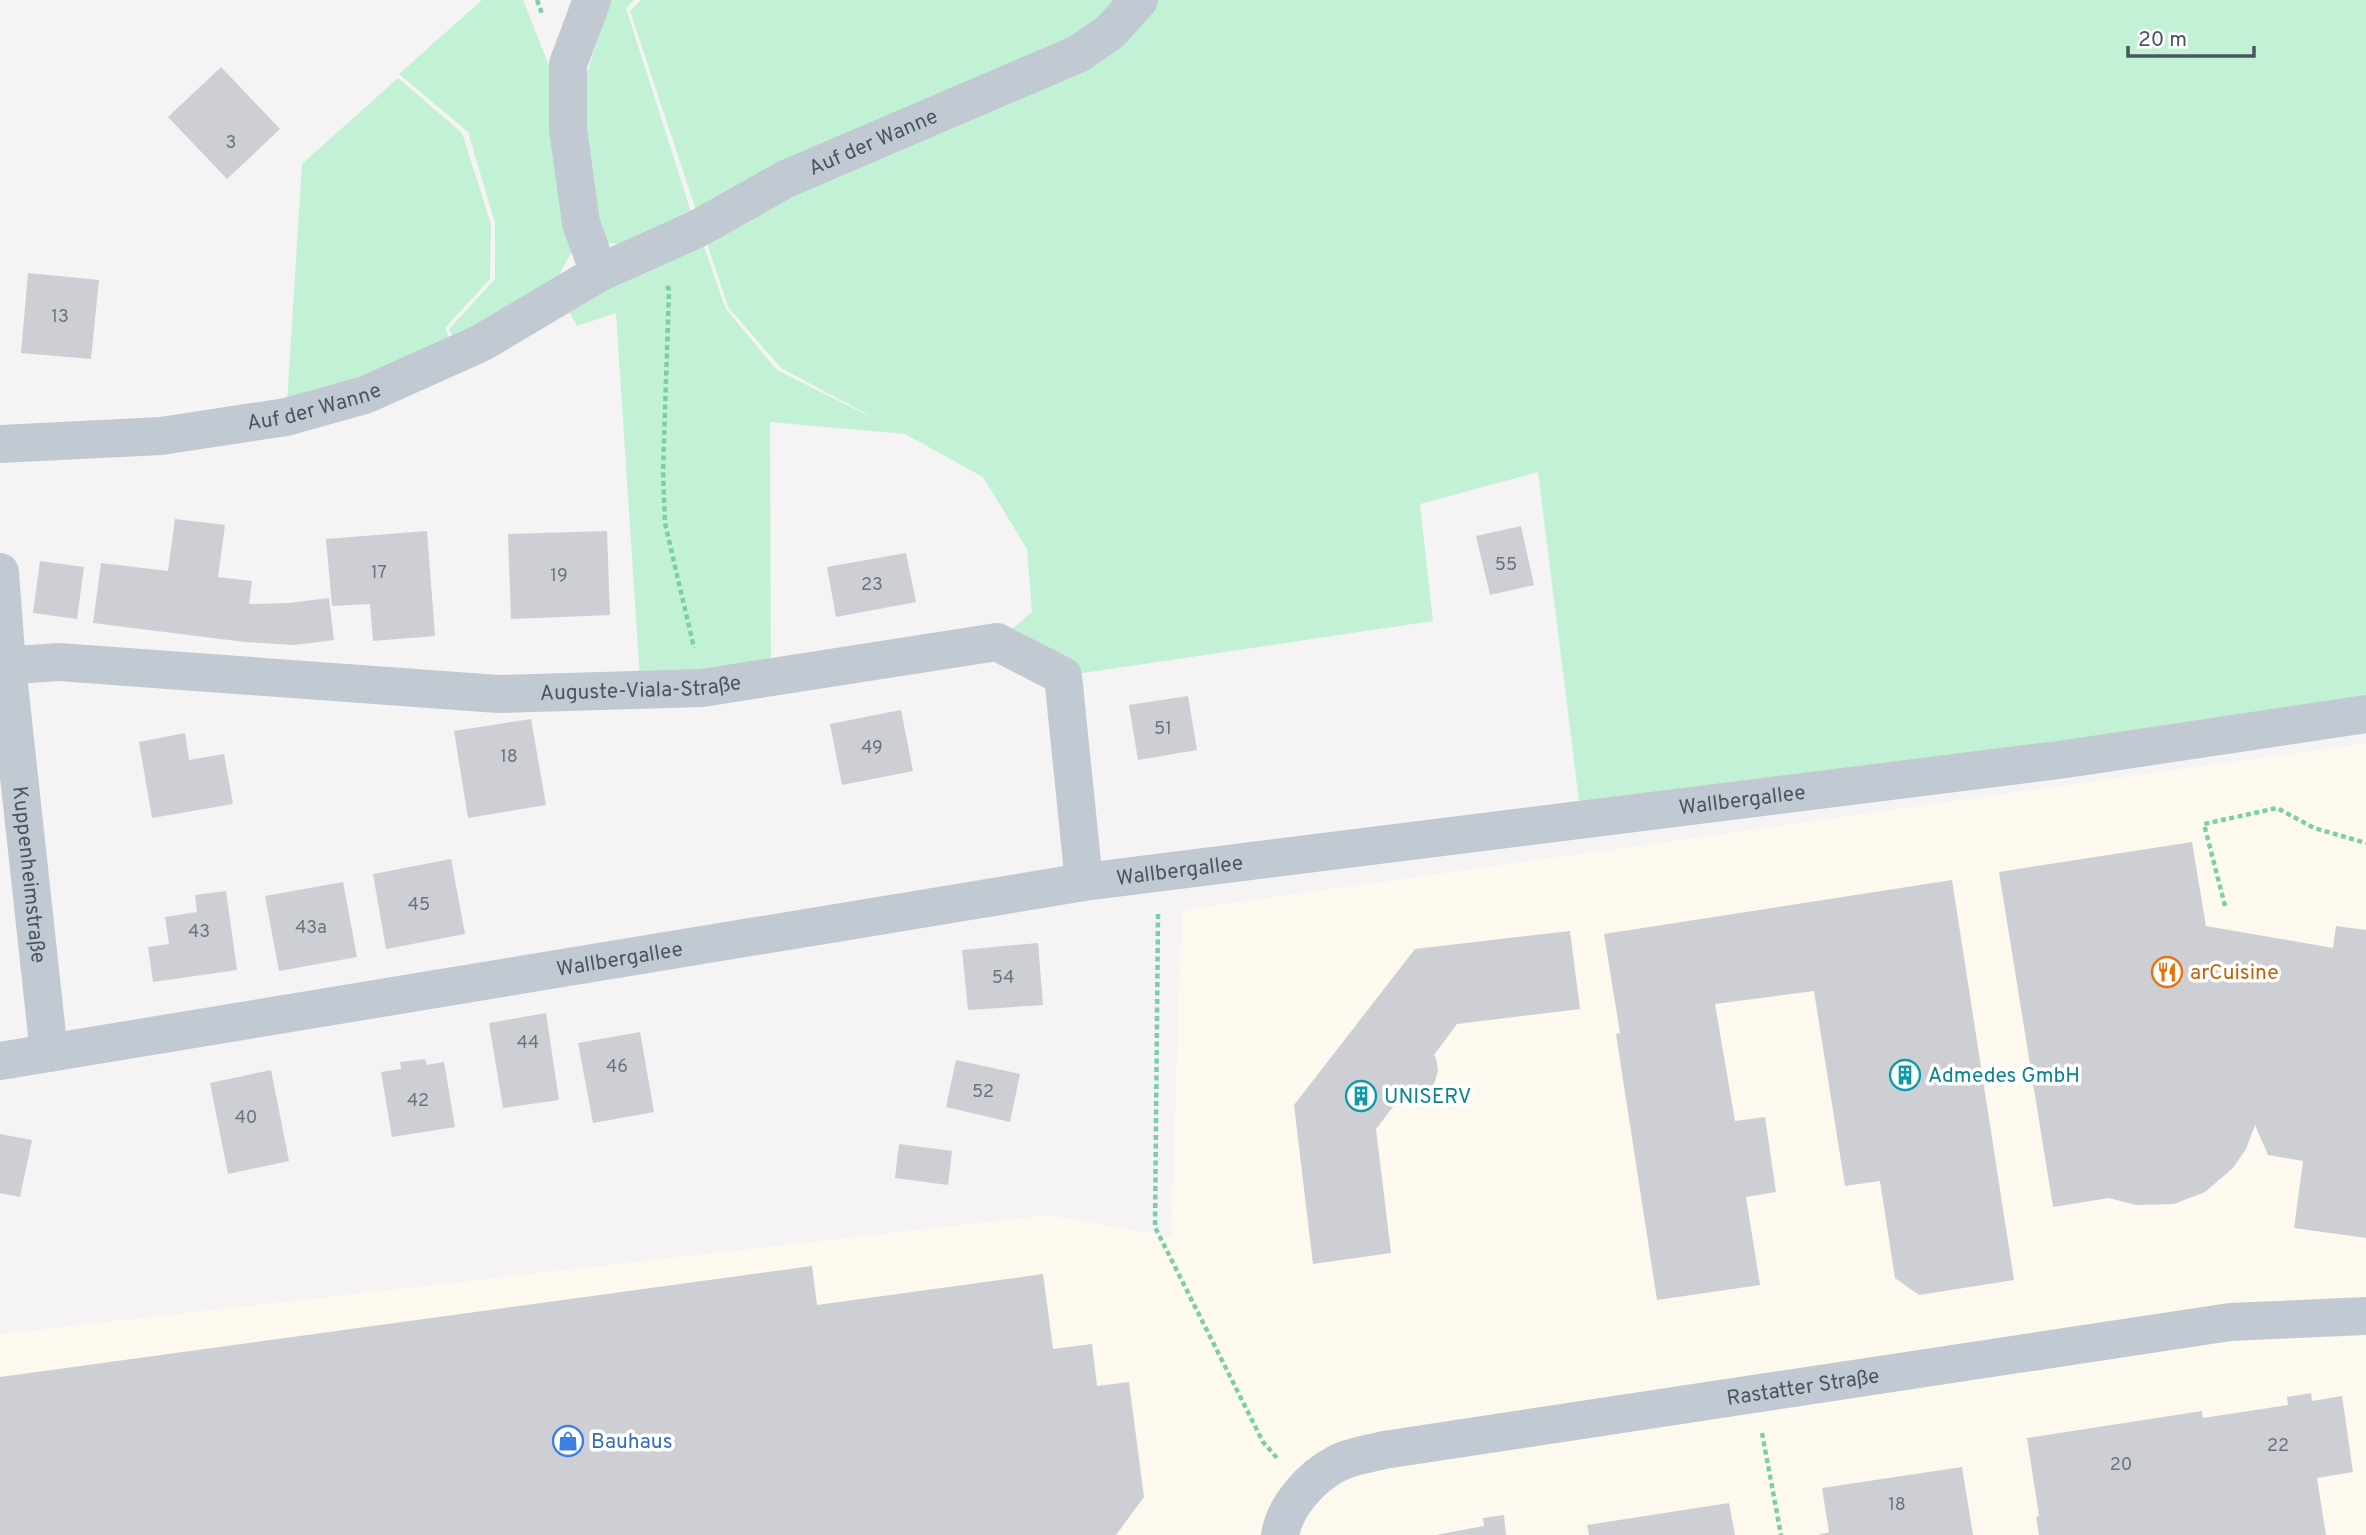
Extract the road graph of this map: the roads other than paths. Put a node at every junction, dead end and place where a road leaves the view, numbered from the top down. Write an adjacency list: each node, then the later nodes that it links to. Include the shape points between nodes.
1 (592, 0): 3 (street, via 568,64 568,129 581,223)
2 (1139, 0): 3 (street, Auf der Wanne, via 1110,32 1079,54 786,179 697,229)
3 (599, 273): 4 (street, Auf der Wanne, via 481,343 365,395 286,417 161,436)
4 (0, 444)
5 (0, 572): 6 (street, Kuppenheimstraße)
6 (4, 666): 8 (street, Auguste-Viala-Straße, via 59,662 498,694 702,688 998,642 1063,676); 9 (street, Kuppenheimstraße)
7 (2366, 714): 8 (street, Wallbergallee, via 2066,759)
8 (1084, 882): 9 (street, Wallbergallee)
9 (49, 1053): 10 (street, Wallbergallee)
10 (0, 1061)
11 (2366, 1316): 12 (street, Rastatter Straße, via 2230,1322 1384,1450 1337,1463 1304,1488)
12 (1280, 1535)

